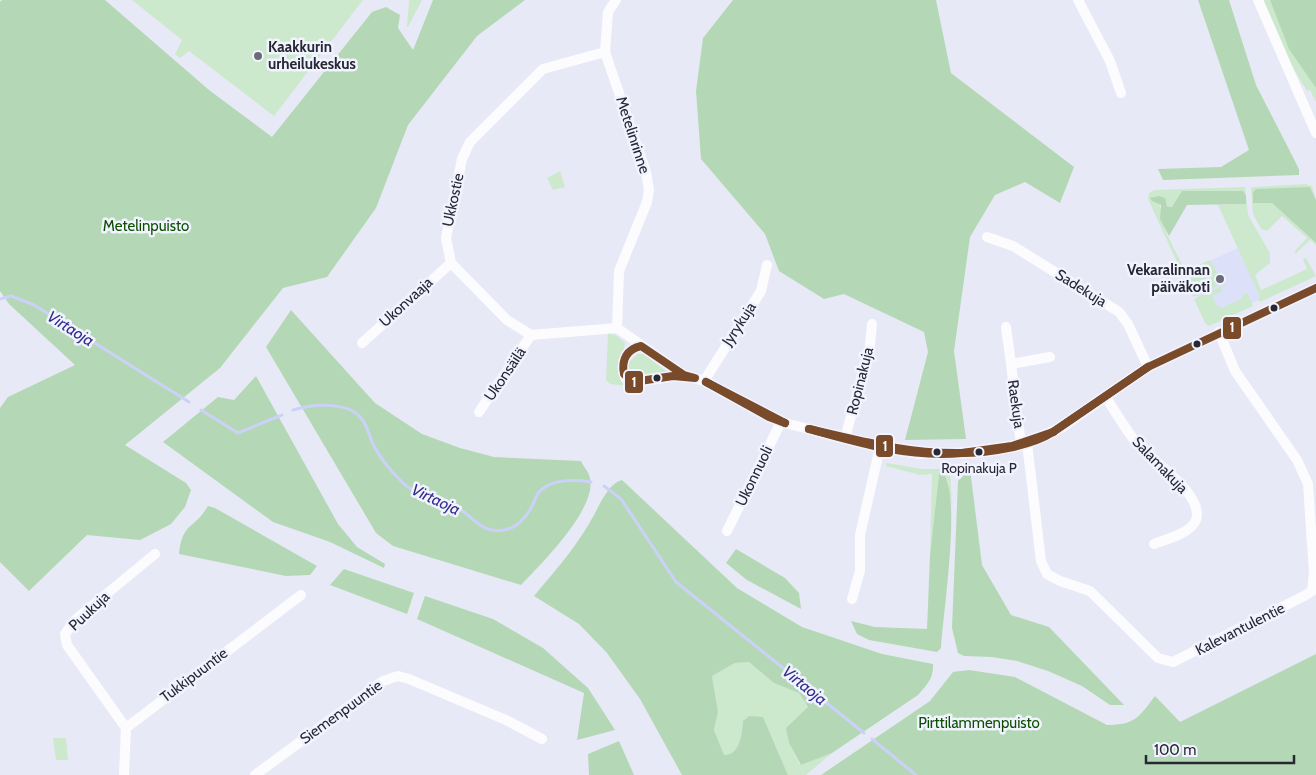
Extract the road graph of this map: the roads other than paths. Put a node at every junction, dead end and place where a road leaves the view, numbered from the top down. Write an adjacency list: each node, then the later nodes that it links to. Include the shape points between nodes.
1 (616, 0): 4 (street, Metelinrinne, via 608,12)
2 (1078, 0): 5 (street, via 1110,61)
3 (1258, 0): 6 (street)
4 (605, 52): 8 (street, Ukkostie, via 543,69 470,142 462,159 446,238); 13 (street, Metelinrinne, via 646,172 649,190 619,271)
5 (1121, 93)
6 (1316, 133)
7 (987, 237): 20 (street, Sadekuja, via 1013,246 1119,312)
8 (451, 263): 15 (street, via 507,320); 16 (street, Ukonvaaja)
9 (767, 265): 22 (street, Jyrykuja, via 761,291)
10 (1316, 288): 14 (street)
11 (872, 324): 26 (street, Ropinakuja, via 870,346)
12 (1006, 327): 19 (street, Raekuja)
13 (617, 328): 15 (street); 17 (street)
14 (1219, 332): 20 (street); 27 (street, Kalevantulentie, via 1235,372 1297,460 1308,484 1314,573 1312,590 1304,596 1173,662 1158,658 1090,591 1048,574 1042,561)
15 (531, 335): 24 (street, Ukonsäilä)
16 (362, 342)
17 (641, 346): 21 (street); 21 (street, via 634,348 624,359 622,369 626,378 637,382)
18 (1050, 357): 19 (street, Raekuja)
19 (1011, 364): 27 (street, Raekuja)
20 (1148, 367): 23 (street)
21 (684, 375): 22 (street)
22 (704, 381): 25 (street)
23 (1105, 396): 27 (street, via 1063,427); 30 (street, Salamakuja, via 1135,442 1189,494 1197,510 1196,520 1190,528)
24 (479, 412)
25 (781, 422): 26 (street); 29 (street, Ukonnuoli)
26 (845, 438): 28 (street)
27 (1024, 443): 28 (street, via 932,455)
28 (880, 447): 33 (street, via 860,535 860,571)
29 (727, 531)
30 (1154, 544)
31 (155, 554): 34 (street, Puukuja, via 76,619 65,634 67,645)
32 (301, 595): 34 (street, Tukkipuuntie)
33 (852, 599)
34 (126, 728): 36 (street)
35 (542, 739): 37 (street, Siemenpuuntie, via 506,720 409,679 393,677 383,681)
36 (124, 775)
37 (255, 775)

